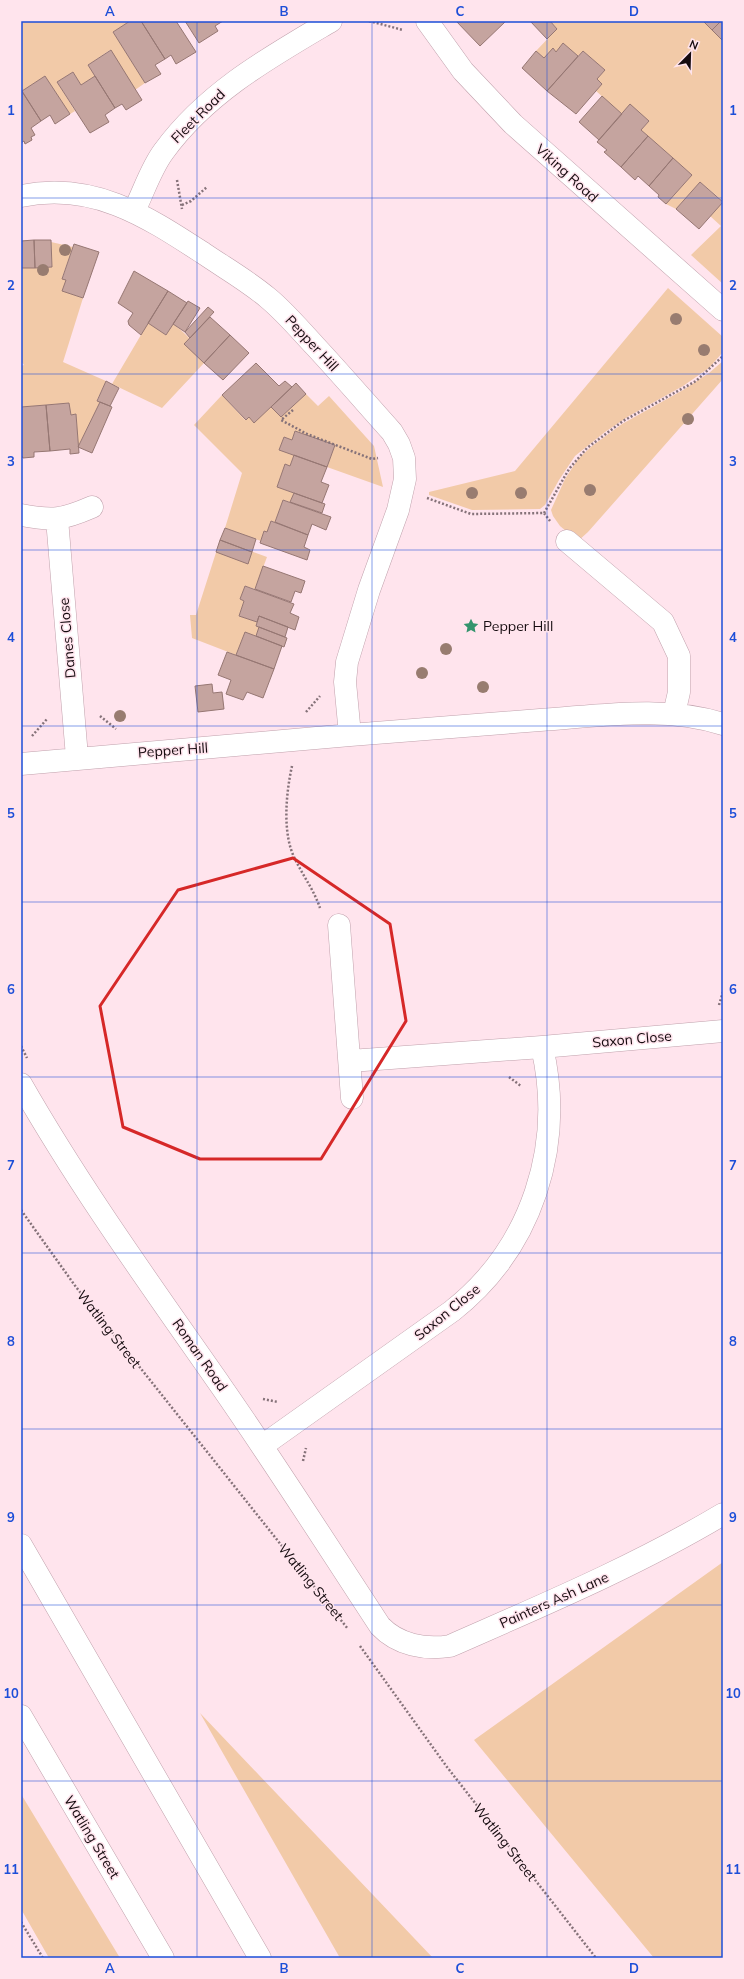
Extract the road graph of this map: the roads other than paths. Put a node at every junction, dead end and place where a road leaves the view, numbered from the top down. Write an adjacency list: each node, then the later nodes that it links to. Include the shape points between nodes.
1 (331, 21): 4 (main road, Fleet Road, via 233,82 210,101 164,151)
2 (417, 25): 5 (main road, Viking Road, via 513,124)
3 (21, 196): 4 (main road, Pepper Hill, via 38,192 66,192 102,199)
4 (134, 211): 12 (main road, Pepper Hill, via 235,273 269,298 354,389 392,432 399,444 406,472 402,497 363,609 347,665 345,682)
5 (723, 310)
6 (92, 507): 8 (main road)
7 (21, 515): 8 (main road)
8 (57, 519): 13 (main road, Danes Close)
9 (567, 541): 10 (main road, via 663,622 679,656 679,692)
10 (674, 714): 11 (main road, Pepper Hill); 12 (main road, Pepper Hill, via 585,717)
11 (723, 724)
12 (350, 735): 13 (main road, Pepper Hill)
13 (77, 758): 14 (main road, Pepper Hill)
14 (21, 764)
15 (339, 925): 18 (main road)
16 (723, 1031): 17 (main road, Saxon Close)
17 (542, 1047): 18 (main road, Saxon Close); 21 (main road, Saxon Close, via 550,1103 543,1163 533,1201 505,1256 478,1288 452,1312)
18 (350, 1061): 20 (main road)
19 (21, 1084): 21 (main road, Roman Road, via 75,1174)
20 (352, 1098)
21 (262, 1446): 26 (main road, Roman Road)
22 (723, 1514): 26 (main road, Painters Ash Lane, via 585,1588 450,1646 418,1646 396,1638)
23 (21, 1535): 25 (main road)
24 (21, 1545): 25 (main road)
25 (36, 1569): 29 (main road)
26 (380, 1626)
27 (21, 1716): 28 (main road, Watling Street)
28 (163, 1958)
29 (260, 1958)

